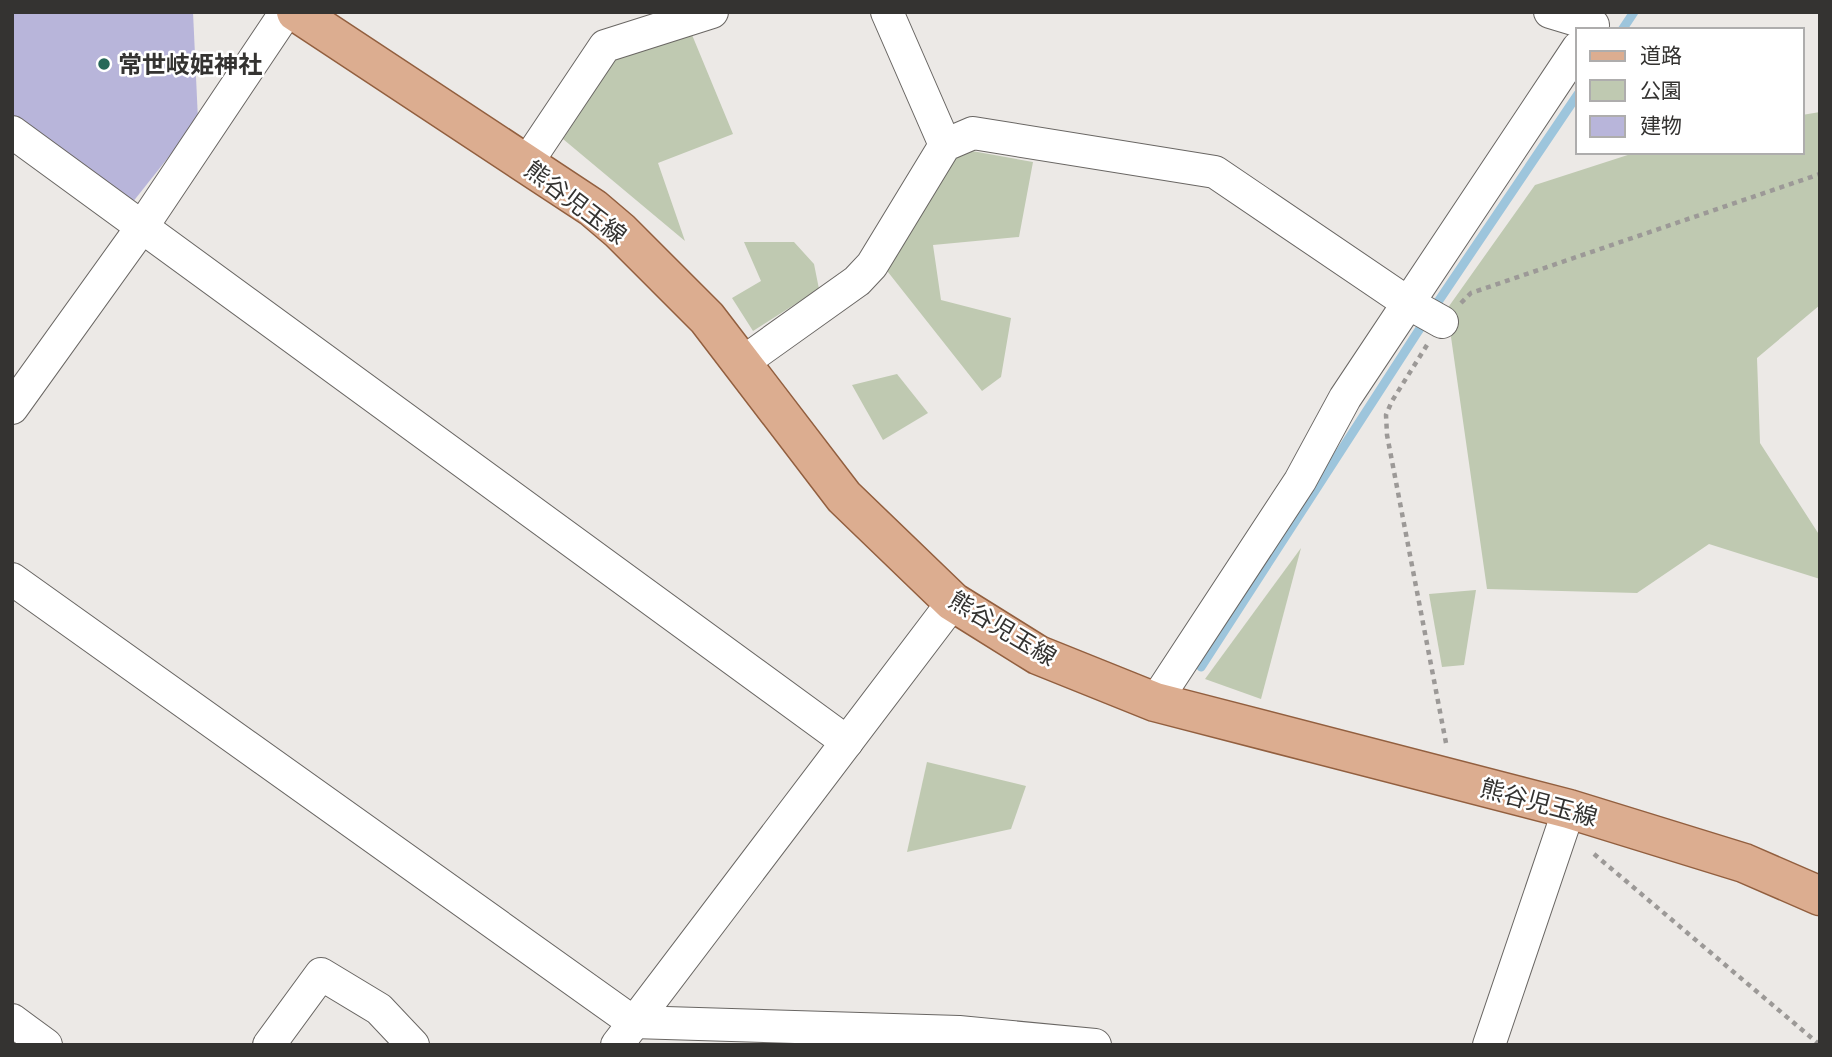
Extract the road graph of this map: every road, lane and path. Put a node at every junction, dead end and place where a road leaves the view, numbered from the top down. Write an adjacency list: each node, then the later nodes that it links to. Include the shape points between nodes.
1 (286, 12): 12 (street)
2 (296, 12): 10 (main road, 熊谷児玉線)
3 (712, 12): 10 (street, via 605,46)
4 (887, 12): 9 (street)
5 (1550, 12): 6 (street)
6 (1589, 28)
7 (1576, 51): 13 (street)
8 (12, 132): 12 (street)
9 (945, 145): 13 (street, via 973,132 1215,172); 15 (street, via 872,265 857,281)
10 (526, 164): 15 (main road, 熊谷児玉線, via 620,231 708,318)
11 (1820, 174): 14 (path, via 1471,293)
12 (142, 227): 16 (street); 20 (street)
13 (1408, 303): 14 (street); 19 (street, via 1345,398 1300,481)
14 (1442, 322): 21 (path, via 1386,415)
15 (742, 363): 18 (main road, 熊谷児玉線, via 844,497)
16 (12, 408)
17 (12, 579): 25 (street)
18 (953, 602): 19 (main road, 熊谷児玉線, via 1038,654); 20 (street)
19 (1155, 702): 21 (main road, 熊谷児玉線)
20 (846, 742): 25 (street)
21 (1453, 778): 22 (main road, 熊谷児玉線)
22 (1566, 818): 23 (main road, 熊谷児玉線, via 1744,863); 30 (street); 31 (path)
23 (1820, 896)
24 (12, 1020): 26 (street)
25 (625, 1033): 29 (street, via 959,1032)
26 (46, 1045)
27 (269, 1045): 28 (street, via 321,974 379,1010)
28 (414, 1045)
29 (1095, 1045)
30 (1489, 1045)
31 (1820, 1045)

